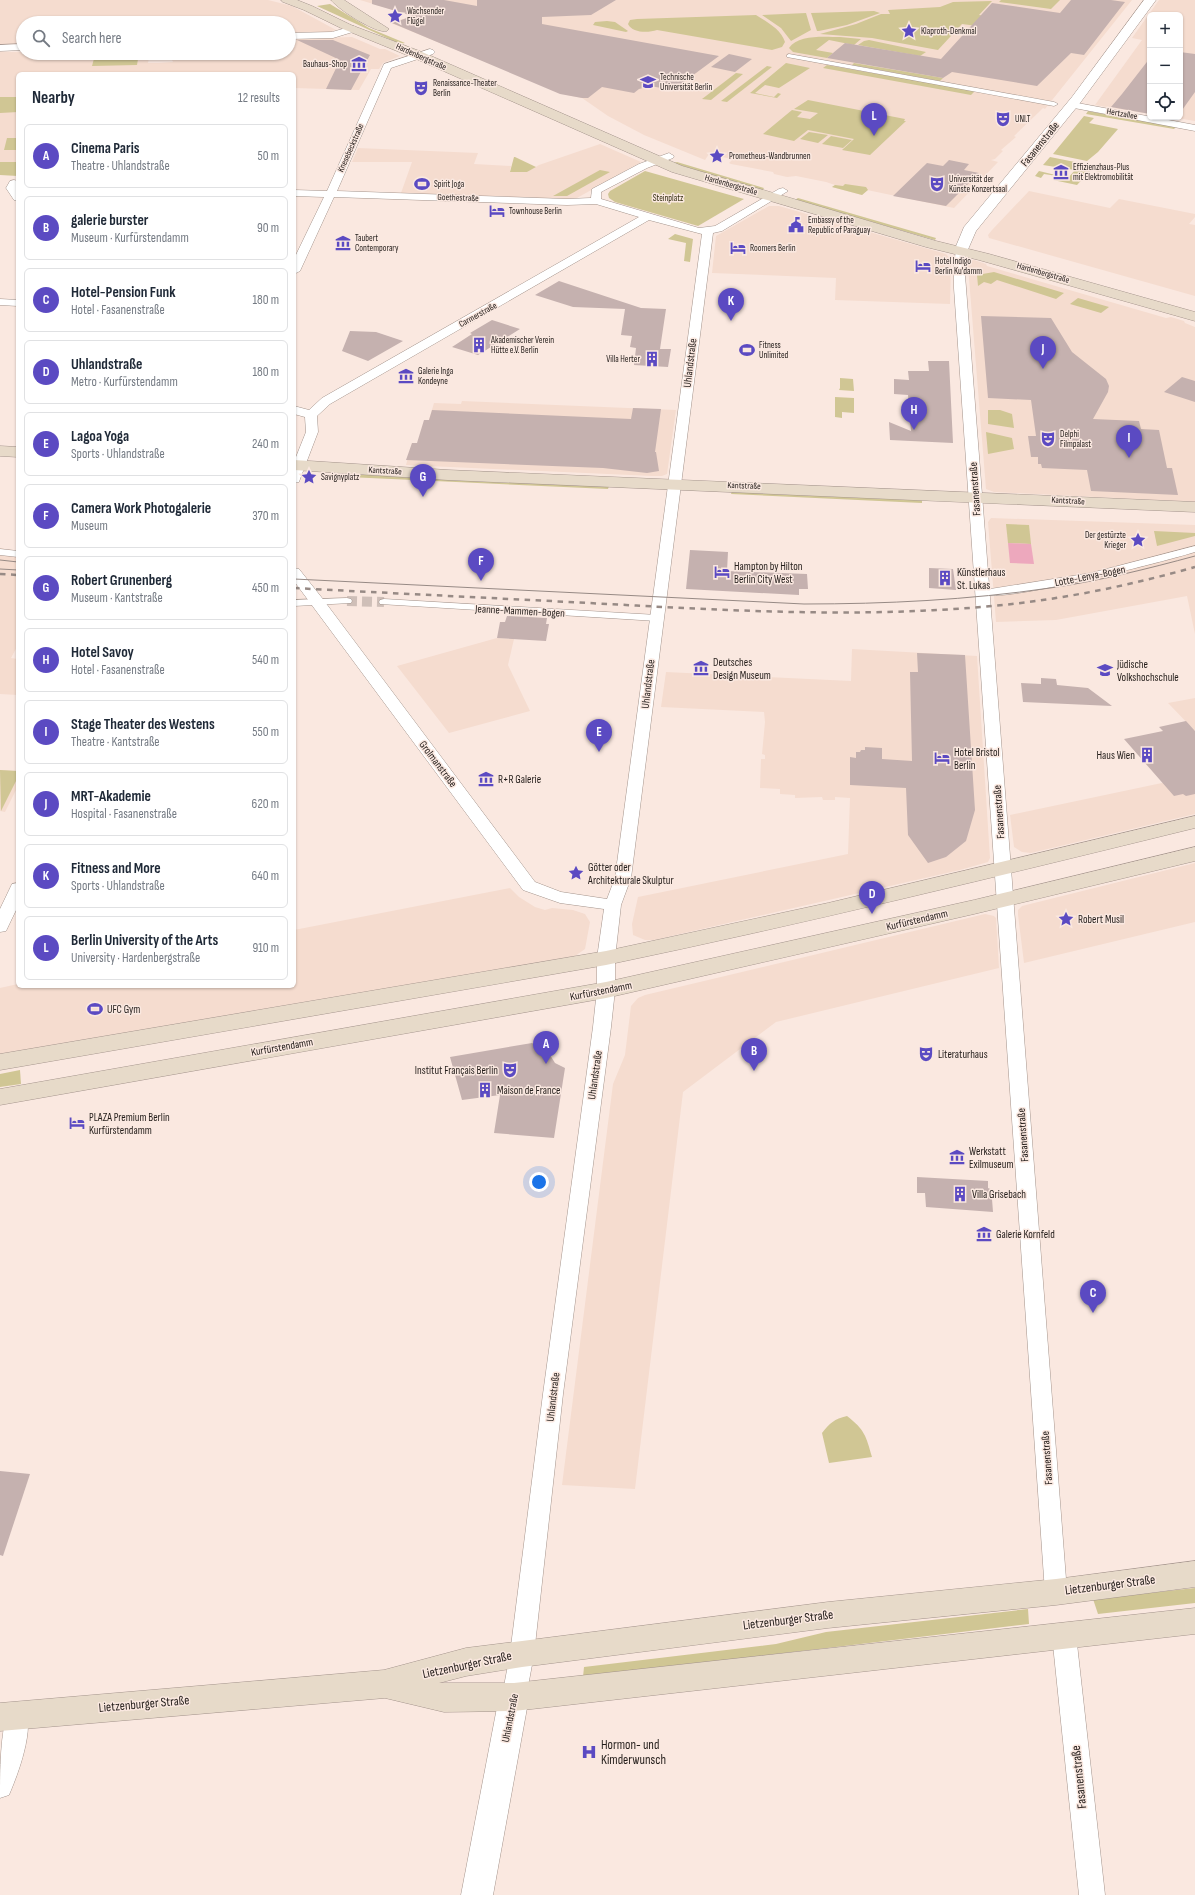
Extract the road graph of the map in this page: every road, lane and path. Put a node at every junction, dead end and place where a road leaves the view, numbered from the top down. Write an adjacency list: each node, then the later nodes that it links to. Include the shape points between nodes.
1 (287, 0): 4 (main road, Hardenbergstraße)
2 (336, 0): 8 (main road, Hardenbergstraße)
3 (1150, 0): 11 (street, Fasanenstraße)
4 (353, 30): 5 (street, via 333,35); 8 (main road, Hardenbergstraße)
5 (296, 36)
6 (16, 47): 7 (street)
7 (0, 48)
8 (424, 53): 13 (main road, Hardenbergstraße); 17 (street, Knesebeckstraße, via 386,66)
9 (790, 56): 10 (street)
10 (1054, 104)
11 (1072, 105): 12 (street, Hertzallee); 23 (street, Fasanenstraße, via 969,230)
12 (1195, 128)
13 (663, 158): 18 (main road, Hardenbergstraße, via 684,171); 20 (street, via 596,191 595,197)
14 (0, 182): 15 (street)
15 (16, 183): 19 (street, via 11,188)
16 (296, 193): 17 (street, Goethestraße)
17 (330, 194): 20 (street, Goethestraße); 24 (street, Knesebeckstraße)
18 (778, 194): 22 (street, via 718,229); 23 (main road, Hardenbergstraße)
19 (16, 195)
20 (598, 201): 21 (street)
21 (648, 216): 22 (street); 30 (street, Carmerstraße, via 326,401)
22 (708, 232): 37 (street, Uhlandstraße)
23 (962, 246): 27 (main road, Hardenbergstraße, via 1043,263); 28 (main road, Hardenbergstraße); 38 (street, Fasanenstraße, via 959,263 960,288)
24 (296, 267)
25 (0, 302): 26 (street)
26 (16, 303)
27 (1195, 309)
28 (1195, 317)
29 (296, 411): 30 (street)
30 (311, 415): 35 (street, via 312,432)
31 (0, 451): 32 (main road)
32 (16, 452)
33 (0, 466): 34 (main road)
34 (16, 467)
35 (296, 470)
36 (296, 472): 37 (main road, Kantstraße)
37 (674, 490): 38 (main road, Kantstraße); 50 (street, Uhlandstraße)
38 (976, 504): 39 (main road, Kantstraße); 40 (main road, Kantstraße); 45 (street, Fasanenstraße)
39 (1195, 507)
40 (1195, 520)
41 (1195, 549): 45 (street, Lotte-Lenya-Bogen, via 1118,571)
42 (0, 552): 43 (street)
43 (16, 554)
44 (296, 575): 46 (street, Grolmanstraße)
45 (984, 593): 53 (street, Fasanenstraße)
46 (317, 601): 47 (street); 49 (street); 56 (street, Grolmanstraße, via 529,886 559,898)
47 (347, 601)
48 (384, 602): 50 (street, Jeanne-Mammen-Bogen)
49 (296, 603)
50 (657, 618): 56 (street, Uhlandstraße, via 623,878)
51 (1195, 822): 53 (main road)
52 (1195, 854): 55 (main road, Kurfürstendamm)
53 (1002, 868): 55 (street, Fasanenstraße); 58 (main road, via 690,941)
54 (16, 892): 57 (street)
55 (1004, 900): 59 (main road, Kurfürstendamm); 63 (street, Fasanenstraße, via 1018,1054)
56 (613, 905): 58 (street, Uhlandstraße)
57 (1, 921)
58 (606, 958): 59 (street, Uhlandstraße); 60 (main road)
59 (606, 990): 61 (main road, Kurfürstendamm); 66 (street, Uhlandstraße)
60 (0, 1062)
61 (0, 1096)
62 (1195, 1574): 63 (main road, Lietzenburger Straße)
63 (1056, 1592): 66 (main road, Lietzenburger Straße, via 821,1616)
64 (1195, 1621): 65 (main road, Lietzenburger Straße)
65 (1064, 1635): 68 (main road, Lietzenburger Straße); 72 (street, Fasanenstraße)
66 (522, 1654): 67 (main road, Lietzenburger Straße, via 466,1662); 68 (street, Uhlandstraße)
67 (384, 1684): 68 (main road, Lietzenburger Straße, via 444,1698); 69 (main road, Lietzenburger Straße)
68 (514, 1698): 71 (street, Uhlandstraße)
69 (8, 1716): 70 (street, via 13,1749)
70 (0, 1787)
71 (476, 1895)
72 (1092, 1895)

